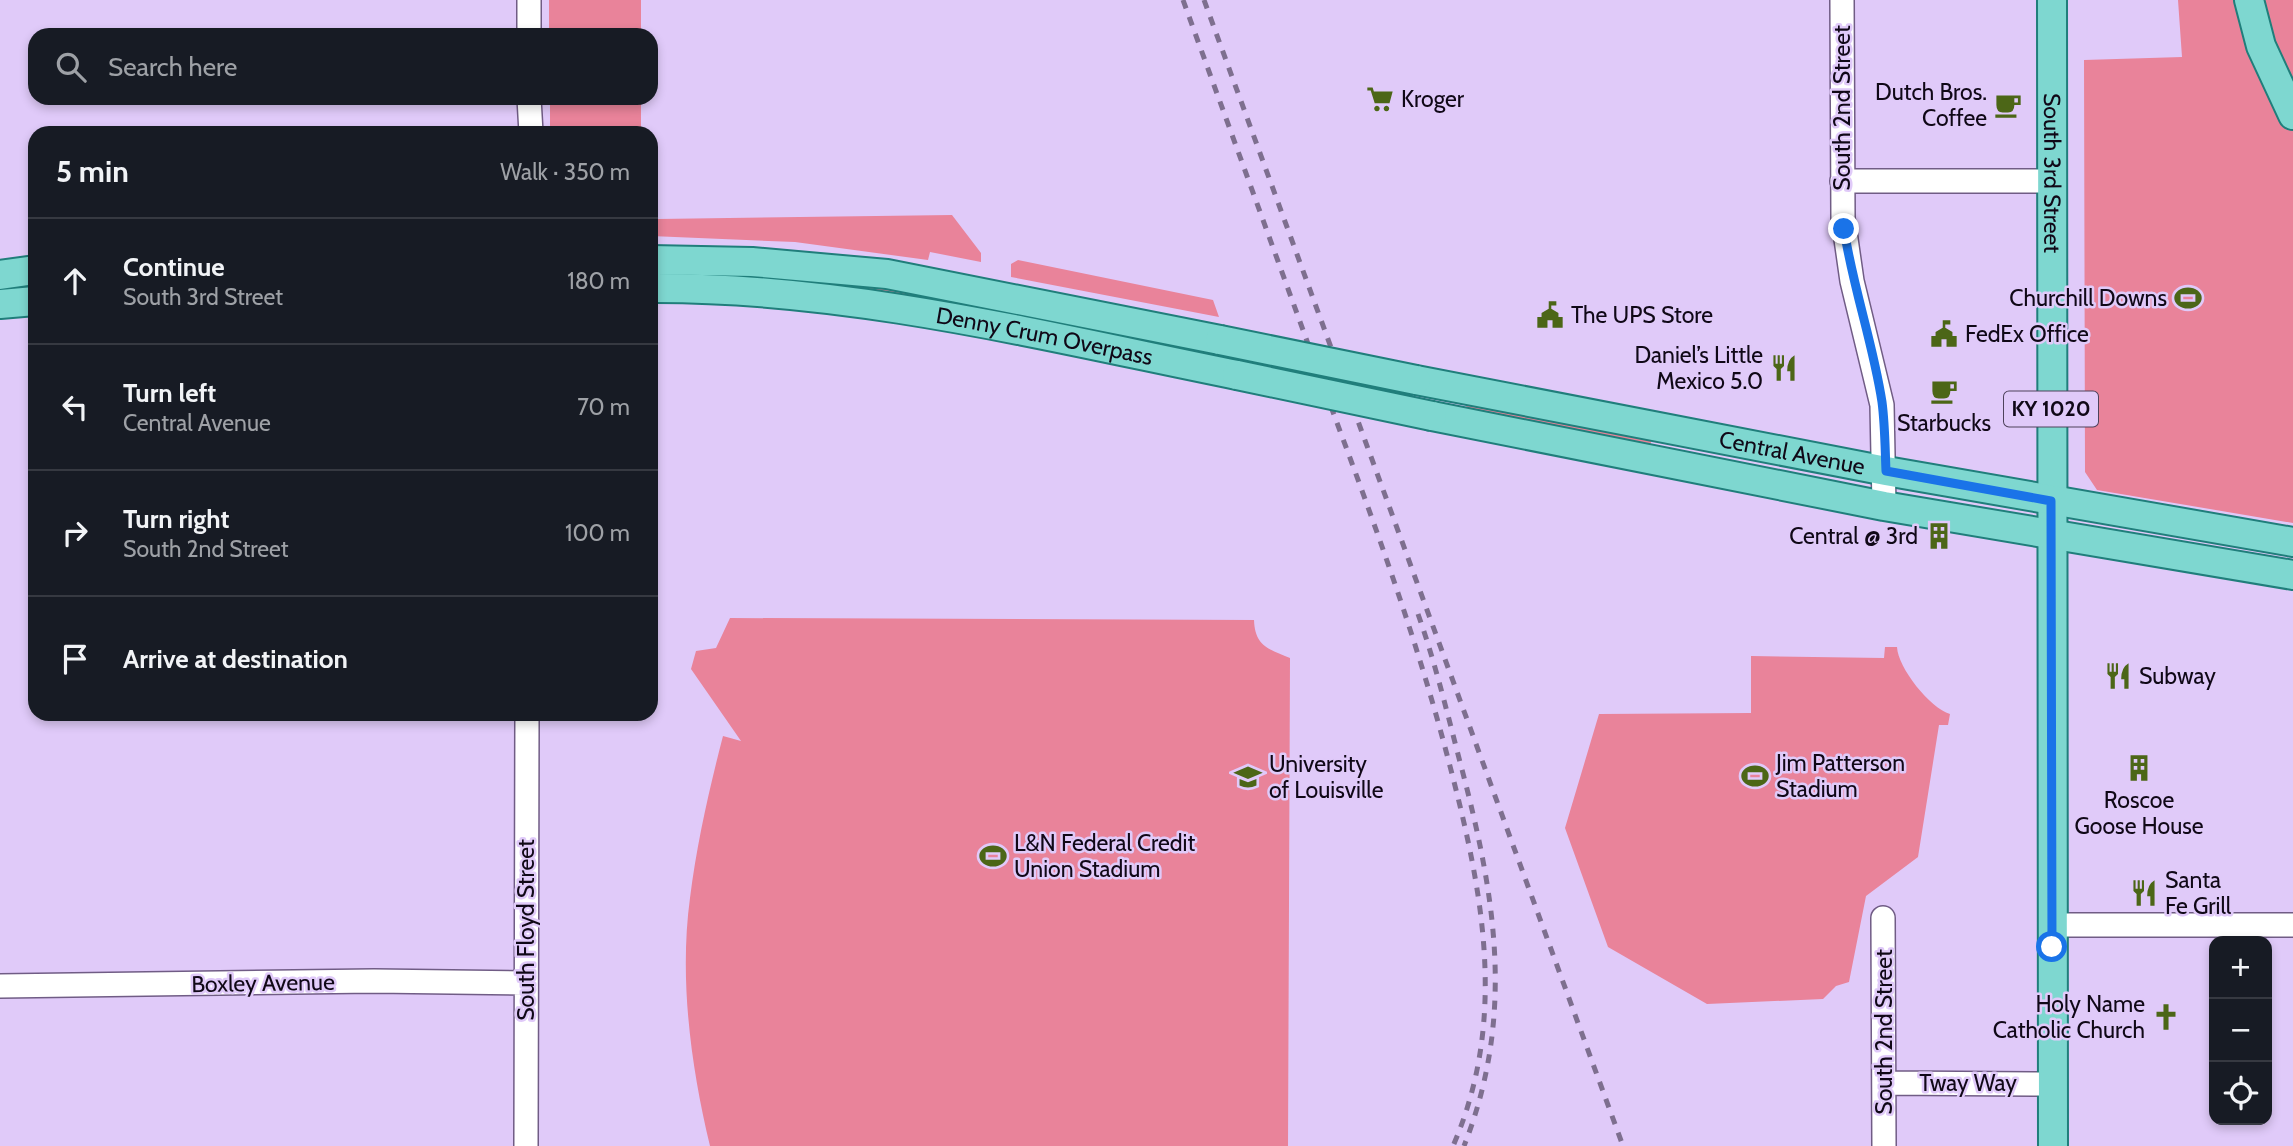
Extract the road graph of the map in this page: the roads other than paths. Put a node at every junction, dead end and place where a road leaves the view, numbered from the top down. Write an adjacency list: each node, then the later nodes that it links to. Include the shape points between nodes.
1 (529, 0): 5 (street)
2 (1842, 0): 9 (street, South 2nd Street)
3 (2052, 0): 10 (main road, South 3rd Street / KY 1020)
4 (2249, 0): 7 (main road, via 2261,46)
5 (529, 28)
6 (529, 105): 8 (street)
7 (2293, 115)
8 (531, 126)
9 (1842, 181): 10 (street); 19 (street, South 2nd Street, via 1852,281 1882,405)
10 (2051, 181): 20 (main road, South 3rd Street / KY 1020)
11 (658, 260): 17 (main road, Denny Crum Overpass, bridge, via 752,262 887,274)
12 (28, 271): 13 (main road)
13 (0, 275)
14 (658, 288): 18 (main road, Denny Crum Overpass, bridge, via 783,293 871,304)
15 (28, 301): 16 (main road)
16 (0, 304)
17 (1416, 380): 19 (main road, Central Avenue)
18 (1432, 416): 21 (main road, Central Avenue)
19 (1886, 471): 20 (main road, Central Avenue); 21 (street, South 2nd Street)
20 (2051, 501): 22 (main road, South 3rd Street / KY 1020); 23 (main road, Central Avenue)
21 (1884, 506): 22 (main road, Central Avenue)
22 (2051, 534): 24 (main road, Central Avenue); 27 (main road, South 3rd Street / KY 1020)
23 (2293, 542)
24 (2293, 575)
25 (527, 721): 29 (street, South Floyd Street)
26 (1883, 918): 31 (street, South 2nd Street)
27 (2052, 925): 28 (street); 32 (main road, South 3rd Street / KY 1020)
28 (2293, 925)
29 (526, 983): 30 (street, Boxley Avenue); 33 (street, South Floyd Street)
30 (0, 986)
31 (1884, 1083): 32 (street, Tway Way); 34 (street, South 2nd Street)
32 (2052, 1084): 35 (main road, South 3rd Street / KY 1020)
33 (526, 1146)
34 (1884, 1146)
35 (2053, 1146)

